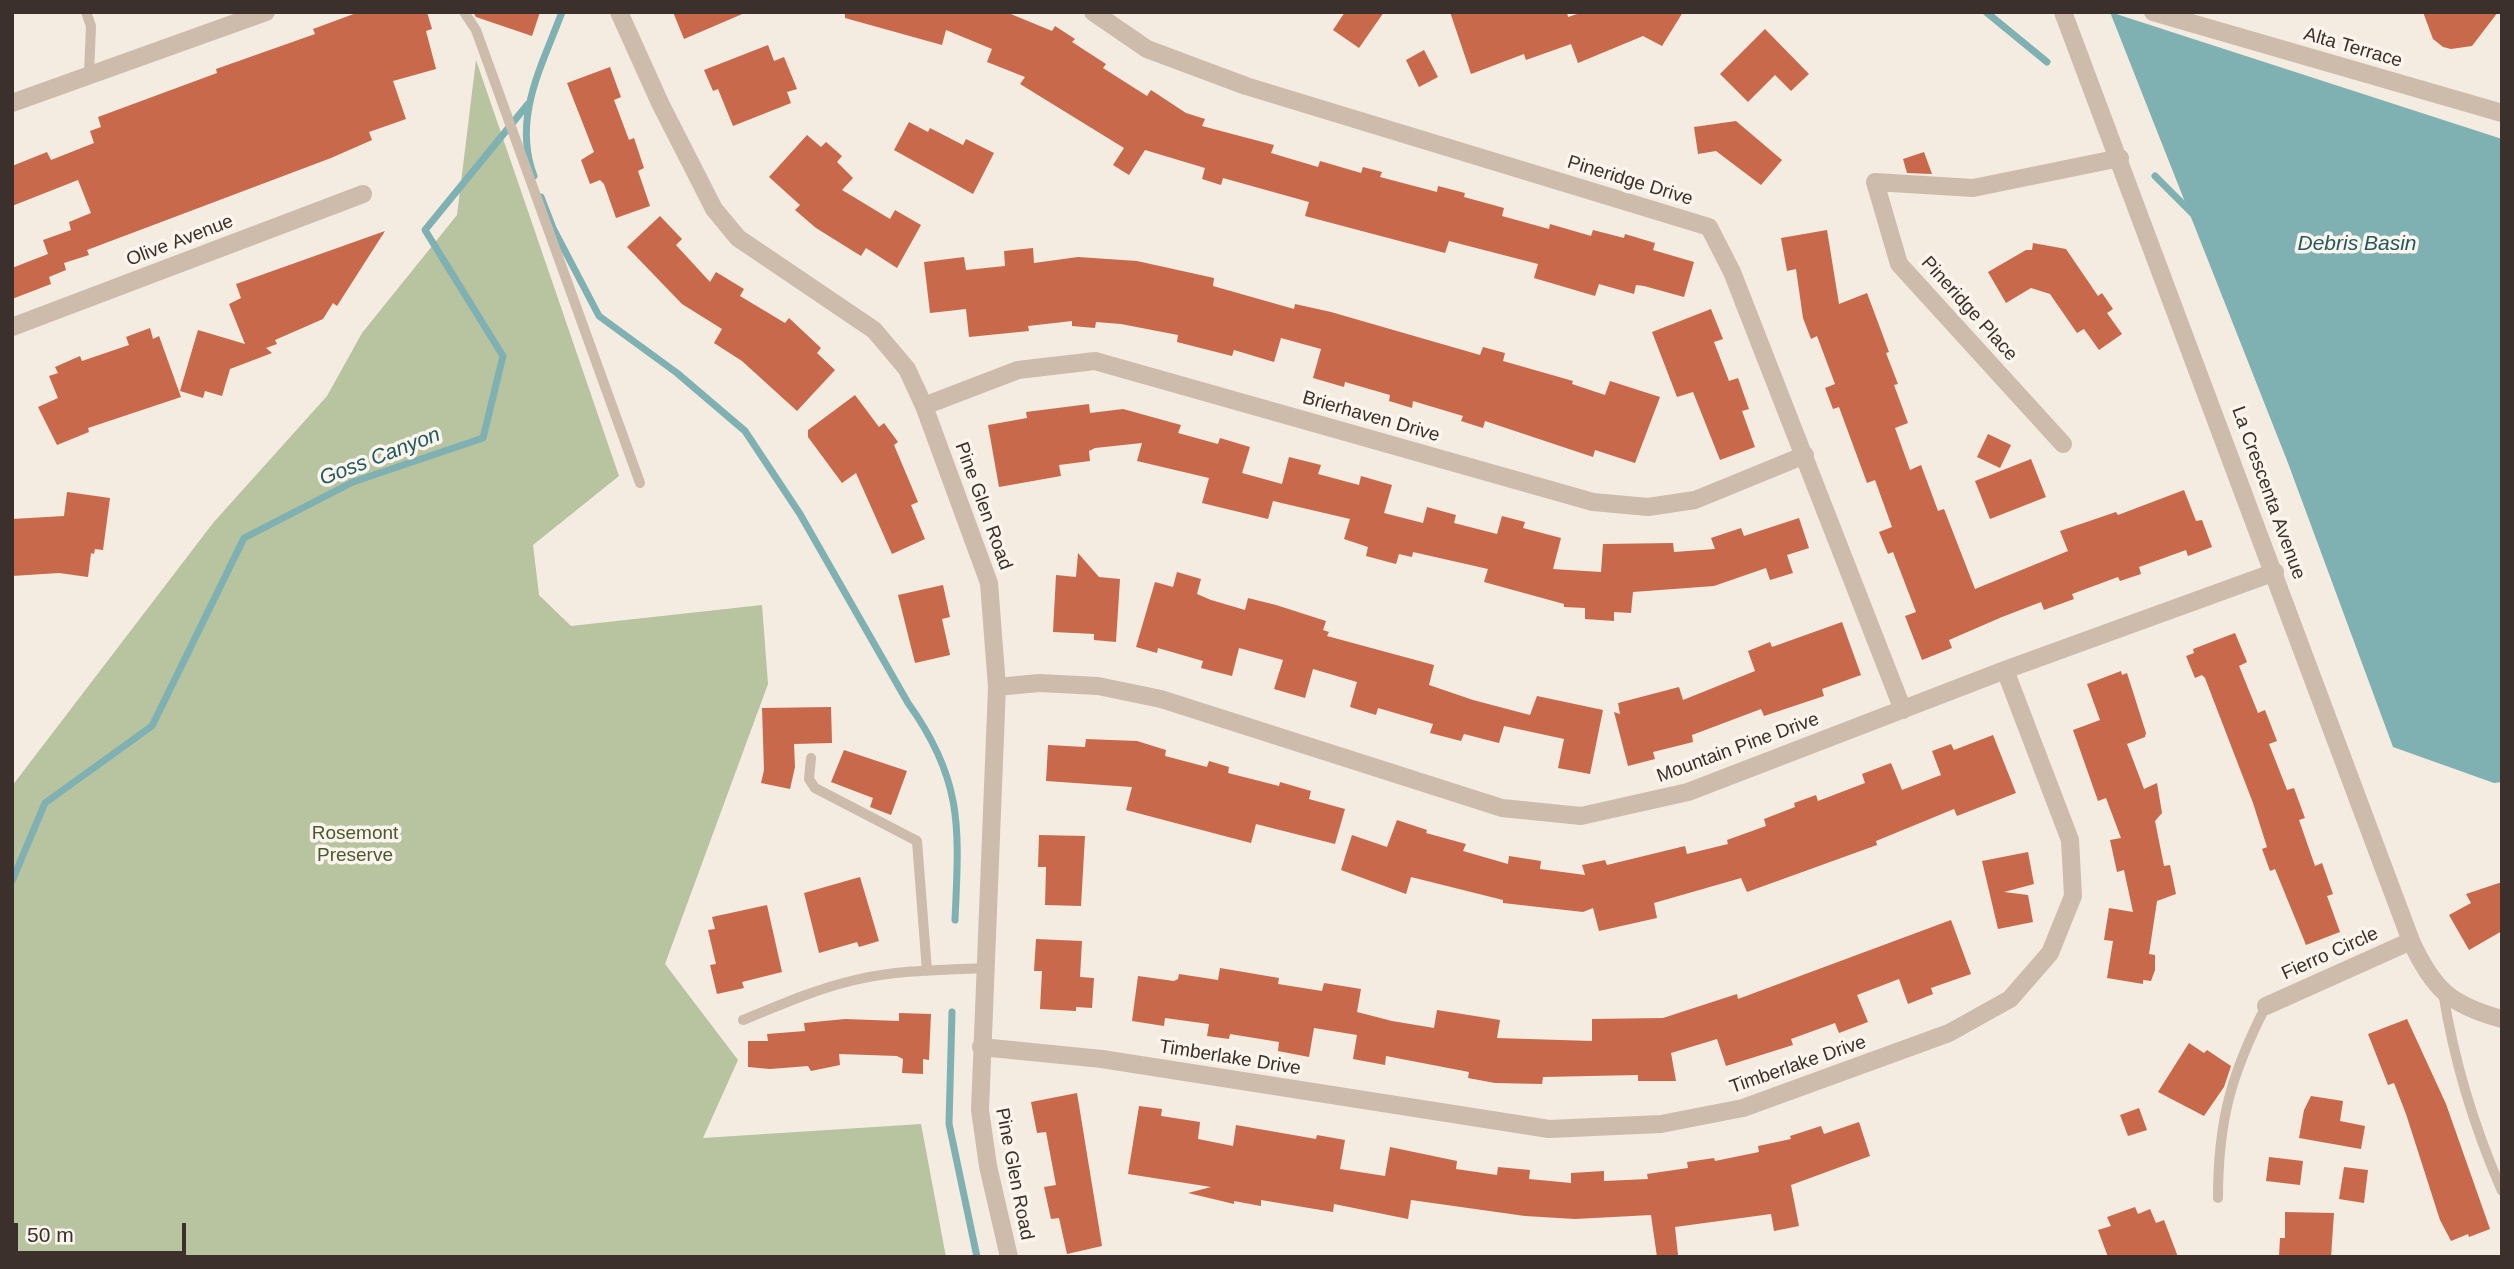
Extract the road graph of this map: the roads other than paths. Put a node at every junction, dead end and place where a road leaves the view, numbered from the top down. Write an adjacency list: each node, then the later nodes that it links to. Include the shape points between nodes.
1 (86, 12): 8 (lane, via 91,26)
2 (266, 12): 8 (street)
3 (464, 12): 17 (lane, via 475,30)
4 (619, 12): 14 (street, Pine Glen Road, via 713,209 737,238 874,330 907,369)
5 (1093, 12): 16 (street, Pineridge Drive, via 1147,49 1246,86 1709,227 1732,272)
6 (2063, 12): 11 (street, La Crescenta Avenue)
7 (2152, 12): 10 (street, Alta Terrace)
8 (89, 73): 9 (street)
9 (12, 103)
10 (2502, 113)
11 (2120, 158): 15 (street, Pineridge Place, via 1973,187 1875,181 1899,264); 18 (street, La Crescenta Avenue)
12 (363, 194): 13 (street, Olive Avenue)
13 (12, 327)
14 (924, 406): 16 (street, Brierhaven Drive, via 1018,370 1095,361 1593,502 1648,507 1695,500); 20 (street, Pine Glen Road, via 989,583)
15 (2063, 444)
16 (1805, 455): 21 (street, Pineridge Drive)
17 (640, 483)
18 (2275, 572): 19 (street, Mountain Pine Drive); 23 (street, La Crescenta Avenue)
19 (2005, 670): 21 (street, Mountain Pine Drive); 30 (street, Timberlake Drive, via 2070,840 2073,897 2050,953 2010,999 1948,1033 1743,1108 1661,1124 1549,1129 1102,1059)
20 (997, 688): 21 (street, Mountain Pine Drive, via 1039,683 1098,686 1149,697 1502,808 1581,816 1688,792); 24 (street, Pine Glen Road)
21 (1903, 710)
22 (811, 758): 25 (lane, via 809,779 816,788 917,841)
23 (2411, 941): 26 (street, La Crescenta Avenue); 27 (street, Fierro Circle)
24 (984, 968): 25 (lane); 30 (street, Pine Glen Road)
25 (927, 971): 29 (lane, via 845,983)
26 (2439, 990): 28 (street, via 2457,1004); 31 (lane, via 2481,1144)
27 (2266, 1006): 32 (lane, via 2240,1056 2225,1107 2218,1151)
28 (2502, 1019)
29 (743, 1020)
30 (981, 1047): 33 (street, Pine Glen Road, via 983,1140)
31 (2502, 1191)
32 (2218, 1198)
33 (1009, 1257)

